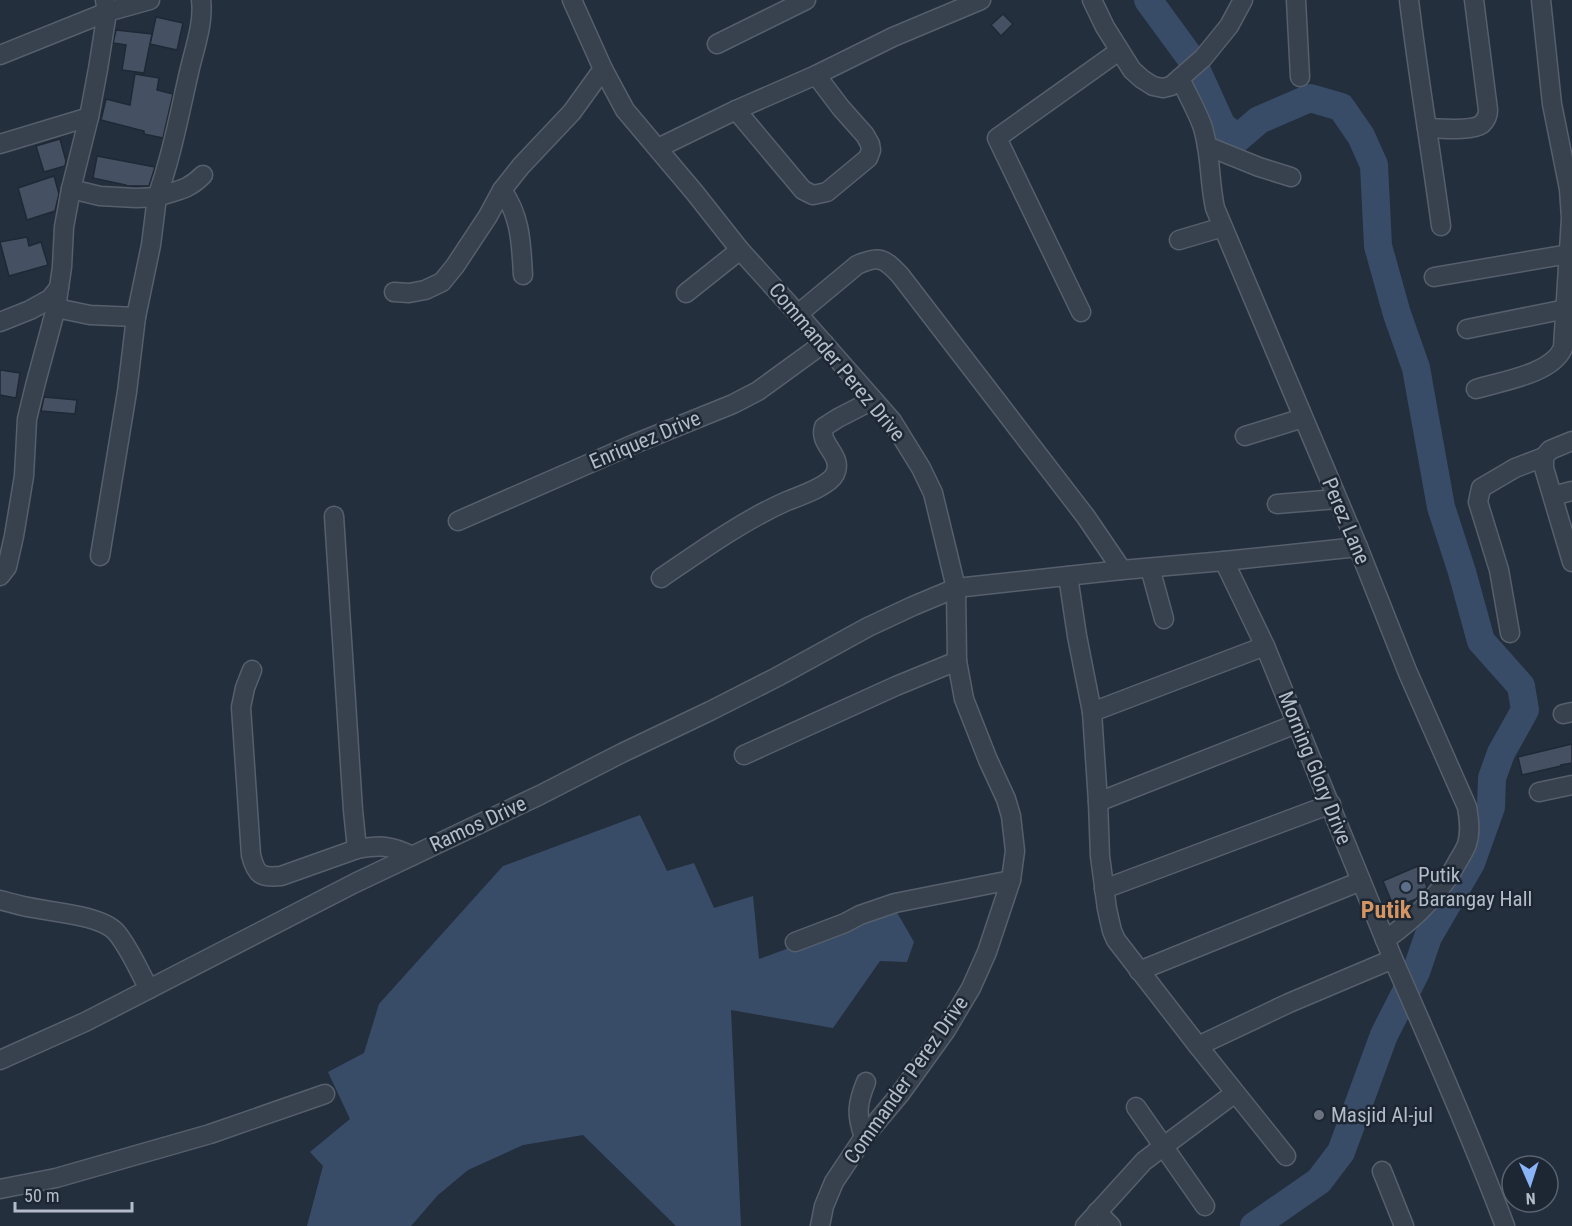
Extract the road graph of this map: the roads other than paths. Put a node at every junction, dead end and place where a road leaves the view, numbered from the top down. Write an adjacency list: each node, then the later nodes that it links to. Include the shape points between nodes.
1 (150, 0): 12 (street)
2 (201, 0): 31 (street, via 195,46)
3 (572, 0): 16 (street, Commander Perez Drive)
4 (806, 0): 13 (street)
5 (981, 0): 17 (street)
6 (1092, 0): 14 (street)
7 (1243, 0): 18 (street, via 1229,26)
8 (1296, 0): 19 (street)
9 (1409, 0): 22 (street)
10 (1474, 0): 22 (street, via 1487,117 1471,128)
11 (1540, 0): 26 (street, via 1552,104)
12 (106, 6): 15 (street); 21 (street)
13 (717, 44)
14 (1119, 51): 18 (street, via 1132,70 1153,86 1171,86); 44 (street, via 997,138)
15 (0, 55)
16 (603, 69): 25 (street, Commander Perez Drive, via 625,110); 30 (street, via 572,112)
17 (816, 75): 20 (street); 20 (street, via 865,135 871,150 868,158 827,192 813,195 803,190)
18 (1183, 76): 24 (street, Perez Lane)
19 (1300, 77)
20 (736, 110): 25 (street)
21 (89, 117): 23 (street); 29 (street)
22 (1427, 128): 32 (street)
23 (0, 144)
24 (1207, 146): 28 (street); 33 (street, Perez Lane, via 1210,184)
25 (658, 148): 35 (street, Commander Perez Drive)
26 (1568, 156): 36 (street)
27 (203, 175): 31 (street, via 186,189)
28 (1291, 177)
29 (71, 189): 31 (street, via 100,196); 39 (street)
30 (502, 190): 37 (street, via 519,224); 40 (street, via 442,282 425,290)
31 (157, 197): 46 (street)
32 (1441, 226)
33 (1223, 227): 34 (street); 52 (street, Perez Lane)
34 (1179, 240)
35 (740, 250): 41 (street); 45 (street, Commander Perez Drive)
36 (1569, 254): 38 (street); 43 (street)
37 (523, 275)
38 (1434, 277)
39 (59, 288): 42 (street); 47 (street, via 50,299)
40 (394, 292)
41 (686, 293)
42 (56, 308): 46 (street, via 90,315); 68 (street, via 27,419 24,476 14,536 7,567)
43 (1566, 309): 48 (street); 50 (street, via 1559,356 1542,370)
44 (1082, 312)
45 (798, 314): 49 (street, Commander Perez Drive); 67 (street, via 857,265 879,258 888,263 1086,516)
46 (136, 317): 63 (street)
47 (0, 322)
48 (1467, 329)
49 (824, 343): 51 (street, Commander Perez Drive); 61 (street, Enriquez Drive, via 758,391 733,404)
50 (1476, 389)
51 (873, 400): 70 (street, via 824,427 823,436 836,461 832,478 719,537); 71 (street, Commander Perez Drive, via 892,421 933,493)
52 (1303, 418): 53 (street); 58 (street, Perez Lane)
53 (1245, 435)
54 (1572, 441): 55 (street, via 1550,450)
55 (1544, 457): 57 (street); 73 (street, via 1515,468 1481,488 1479,495 1499,570)
56 (1572, 491): 57 (street)
57 (1553, 496): 65 (street)
58 (1337, 499): 59 (street); 62 (street, Perez Lane)
59 (1277, 504)
60 (334, 516): 84 (street)
61 (458, 521)
62 (1358, 547): 64 (street); 90 (street, Perez Lane, via 1461,791 1470,824 1467,845 1452,874 1429,903)
63 (100, 556)
64 (1224, 561): 66 (street); 74 (street, Morning Glory Drive)
65 (1572, 562)
66 (1150, 568): 67 (street); 72 (street)
67 (1122, 570): 69 (street)
68 (0, 576)
69 (1068, 576): 71 (street); 77 (street)
70 (661, 578)
71 (956, 588): 75 (street, Commander Perez Drive); 85 (street, Ramos Drive, via 868,627 720,707)
72 (1164, 619)
73 (1510, 633)
74 (1265, 646): 77 (street); 78 (street, Morning Glory Drive)
75 (957, 661): 79 (street); 86 (street, Commander Perez Drive, via 964,699 1011,816 1015,851)
76 (252, 670): 84 (street, via 241,708 254,867 262,876 281,876)
77 (1092, 712): 82 (street)
78 (1296, 724): 82 (street); 83 (street, Morning Glory Drive)
79 (744, 755)
80 (1571, 790): 81 (street)
81 (1539, 792)
82 (1098, 802): 88 (street)
83 (1330, 804): 87 (street, Morning Glory Drive); 88 (street)
84 (357, 849): 85 (street, via 398,849)
85 (412, 856): 94 (street, Ramos Drive)
86 (1011, 880): 91 (street, via 895,903); 101 (street, Commander Perez Drive, via 987,952 966,996 900,1094)
87 (1361, 881): 90 (street, Morning Glory Drive); 93 (street)
88 (1104, 889): 93 (street, via 1112,931)
89 (0, 900): 94 (street, via 105,924 116,931)
90 (1385, 940): 92 (street, Morning Glory Drive)
91 (795, 942)
92 (1393, 959): 95 (street); 111 (street, Morning Glory Drive)
93 (1139, 971): 95 (street)
94 (149, 989): 96 (street, Ramos Drive)
95 (1198, 1046): 98 (street)
96 (0, 1060)
97 (866, 1082): 101 (street, via 857,1112)
98 (1235, 1093): 102 (street); 103 (street)
99 (325, 1094): 105 (street, via 210,1134 56,1178)
100 (1136, 1107): 102 (street)
101 (864, 1137): 108 (street, Commander Perez Drive, via 834,1182)
102 (1163, 1146): 106 (street); 107 (street)
103 (1286, 1156)
104 (1382, 1171): 110 (street)
105 (0, 1189)
106 (1205, 1206)
107 (1091, 1219): 109 (street)
108 (820, 1226)
109 (1111, 1226)
110 (1404, 1226)
111 (1505, 1226)

